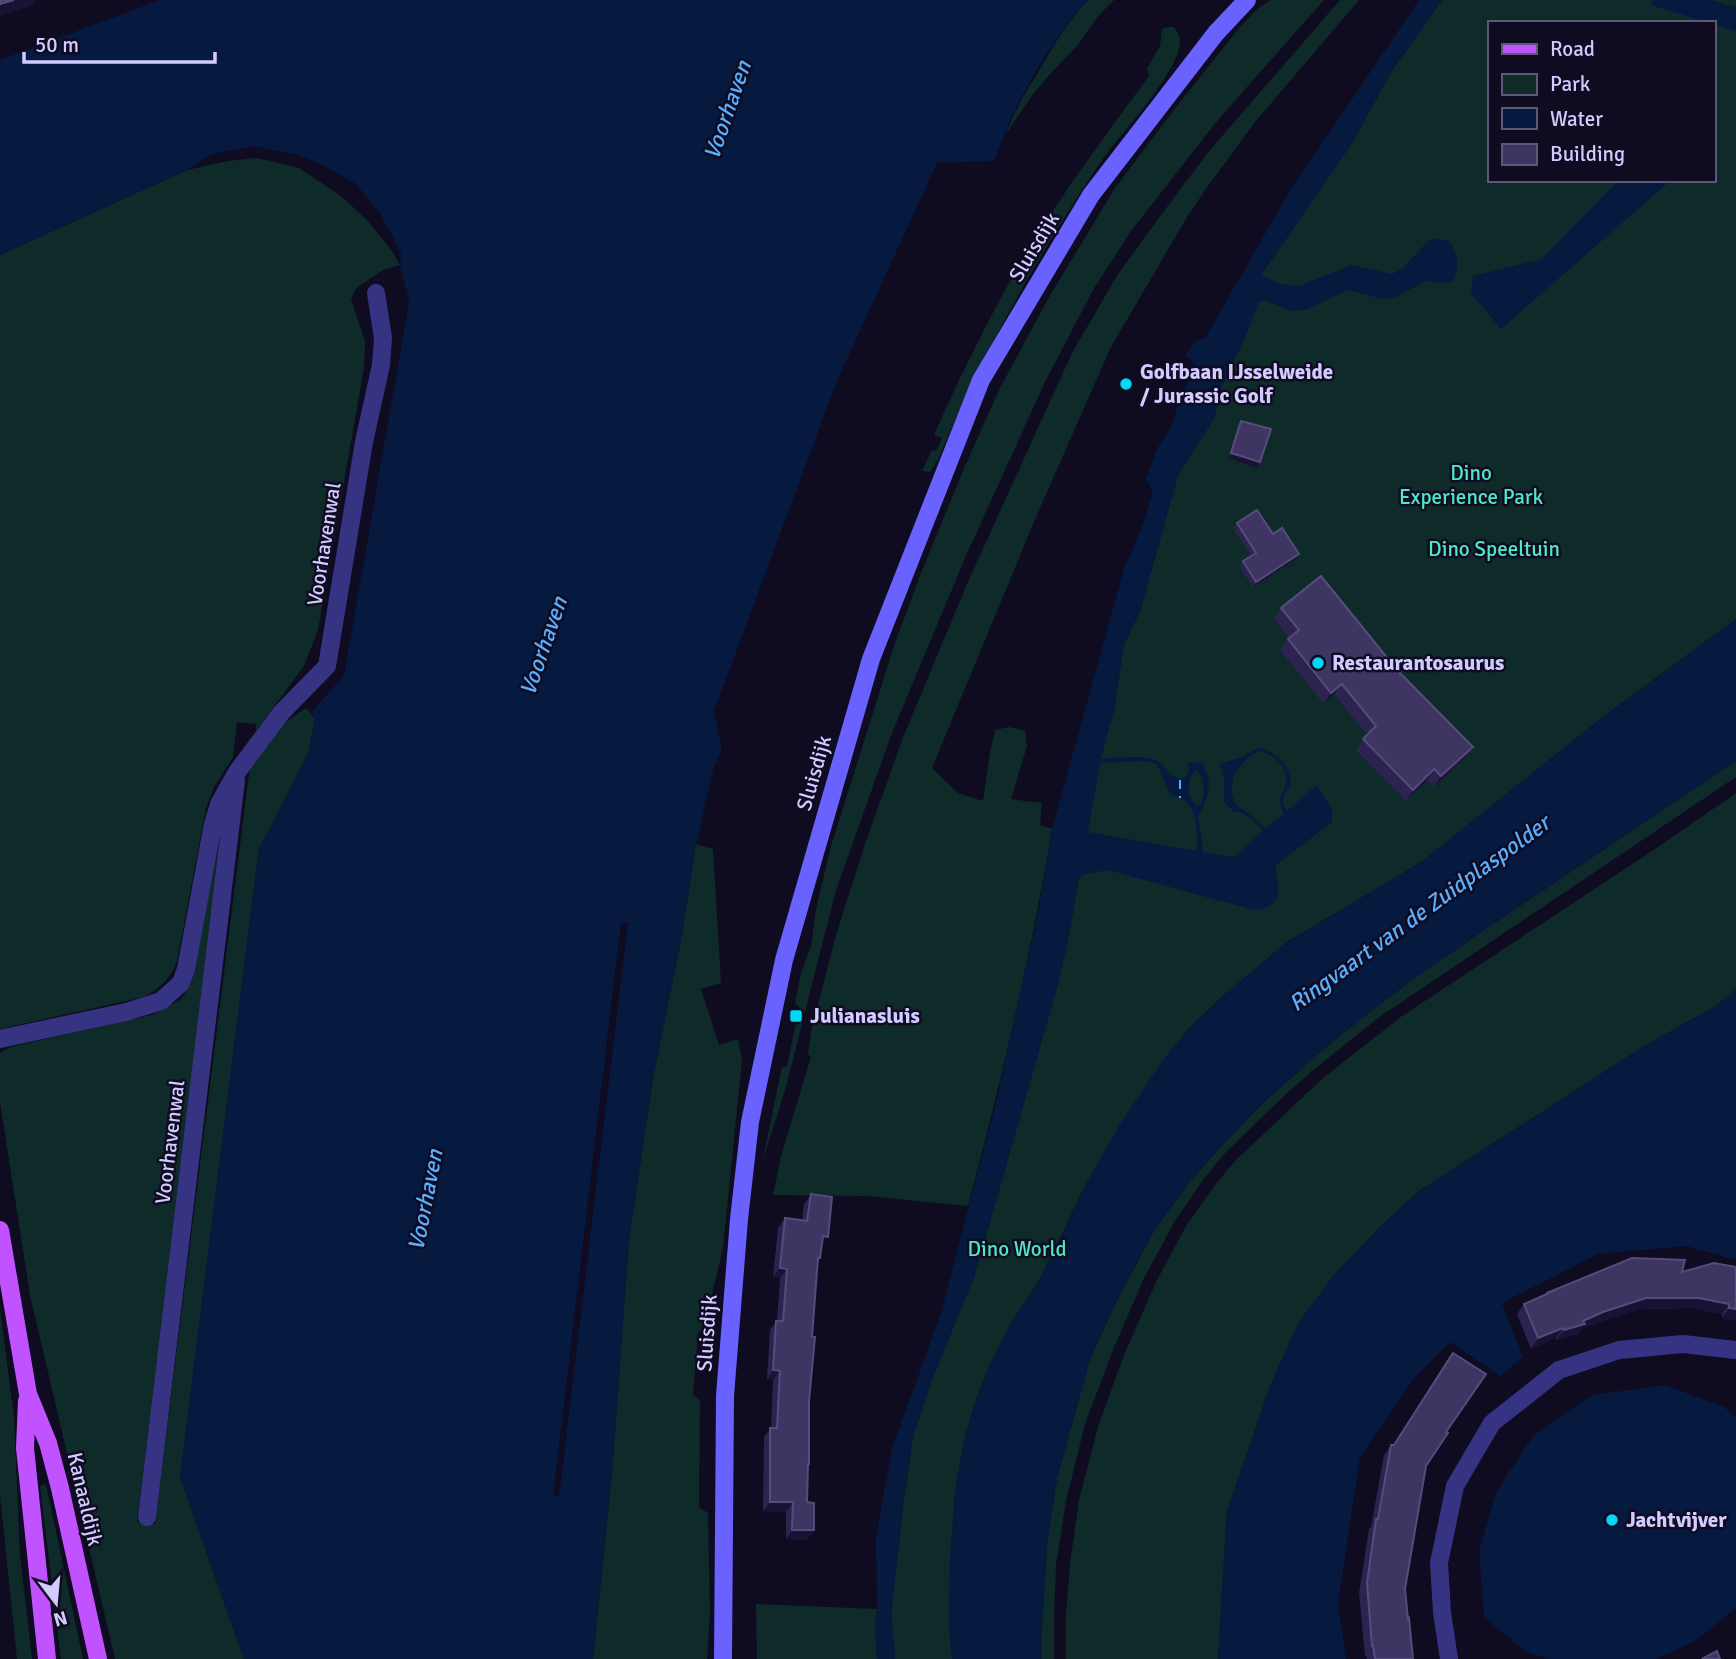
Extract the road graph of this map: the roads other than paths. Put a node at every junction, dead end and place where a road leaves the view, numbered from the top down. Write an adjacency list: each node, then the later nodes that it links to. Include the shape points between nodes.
1 (1247, 0): 9 (street, Sluisdijk, via 1216,33 1091,195 981,380 871,659 784,960 750,1122 725,1396)
2 (376, 293): 3 (street, Voorhavenwal, via 383,338 381,365 327,666 281,713)
3 (237, 772): 4 (street, Voorhavenwal, via 213,824 181,983 161,1001 127,1012); 8 (street, Voorhavenwal)
4 (0, 1039)
5 (0, 1230): 7 (main road, Kanaaldijk)
6 (1736, 1350): 12 (street, via 1684,1344 1619,1350 1559,1370 1492,1423 1455,1486 1439,1563)
7 (28, 1394): 10 (main road, Kanaaldijk, via 25,1448); 11 (main road, Kanaaldijk, via 60,1488)
8 (147, 1517)
9 (722, 1658)
10 (47, 1659)
11 (98, 1659)
12 (1449, 1659)

